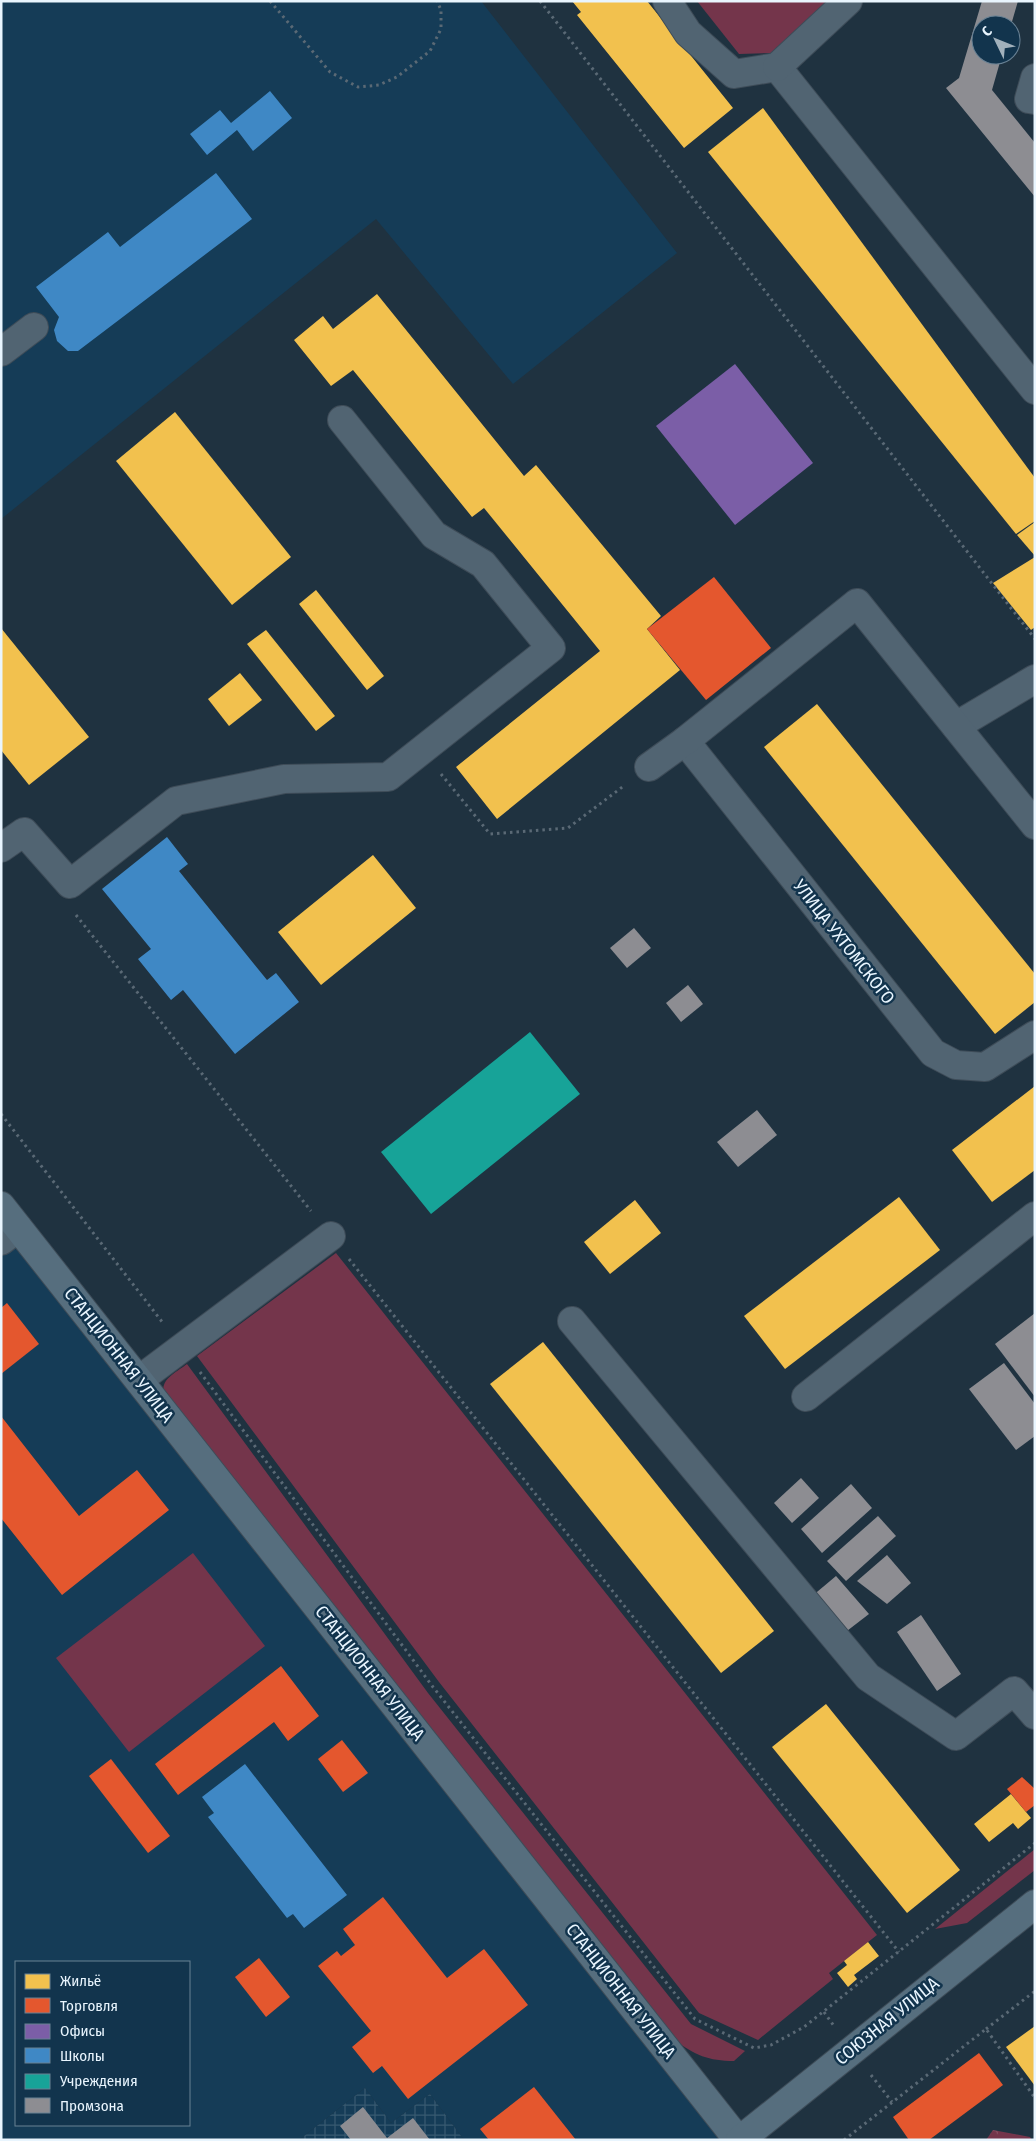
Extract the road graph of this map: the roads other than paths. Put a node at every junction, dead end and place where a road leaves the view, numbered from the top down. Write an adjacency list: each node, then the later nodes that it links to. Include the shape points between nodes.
1 (667, 1): 3 (street, via 688,34 734,74)
2 (848, 1): 3 (street)
3 (777, 67): 8 (street)
4 (1035, 78): 5 (street, via 1029,99)
5 (1035, 100)
6 (34, 327): 7 (street)
7 (1, 352)
8 (1035, 390)
9 (342, 420): 15 (street, via 434,535 483,564 551,648 388,777 284,780 176,801 70,884 24,832)
10 (1035, 679): 11 (street)
11 (956, 726): 12 (street, via 857,603); 14 (street)
12 (685, 741): 13 (street); 16 (street, УЛИЦА УХТОМСКОГО, via 933,1053 956,1065 985,1067)
13 (649, 767)
14 (1035, 825)
15 (1, 848)
16 (1035, 1035)
17 (1, 1206): 19 (main road, СТАНЦИОННАЯ УЛИЦА)
18 (1035, 1216): 23 (street)
19 (10, 1234): 22 (main road, СТАНЦИОННАЯ УЛИЦА)
20 (331, 1236): 22 (street)
21 (572, 1321): 24 (street, via 868,1676 956,1736 1014,1691)
22 (139, 1380): 26 (main road, СТАНЦИОННАЯ УЛИЦА)
23 (806, 1397)
24 (1035, 1715)
25 (1035, 1904): 26 (main road, СОЮЗНАЯ УЛИЦА)
26 (739, 2140)

